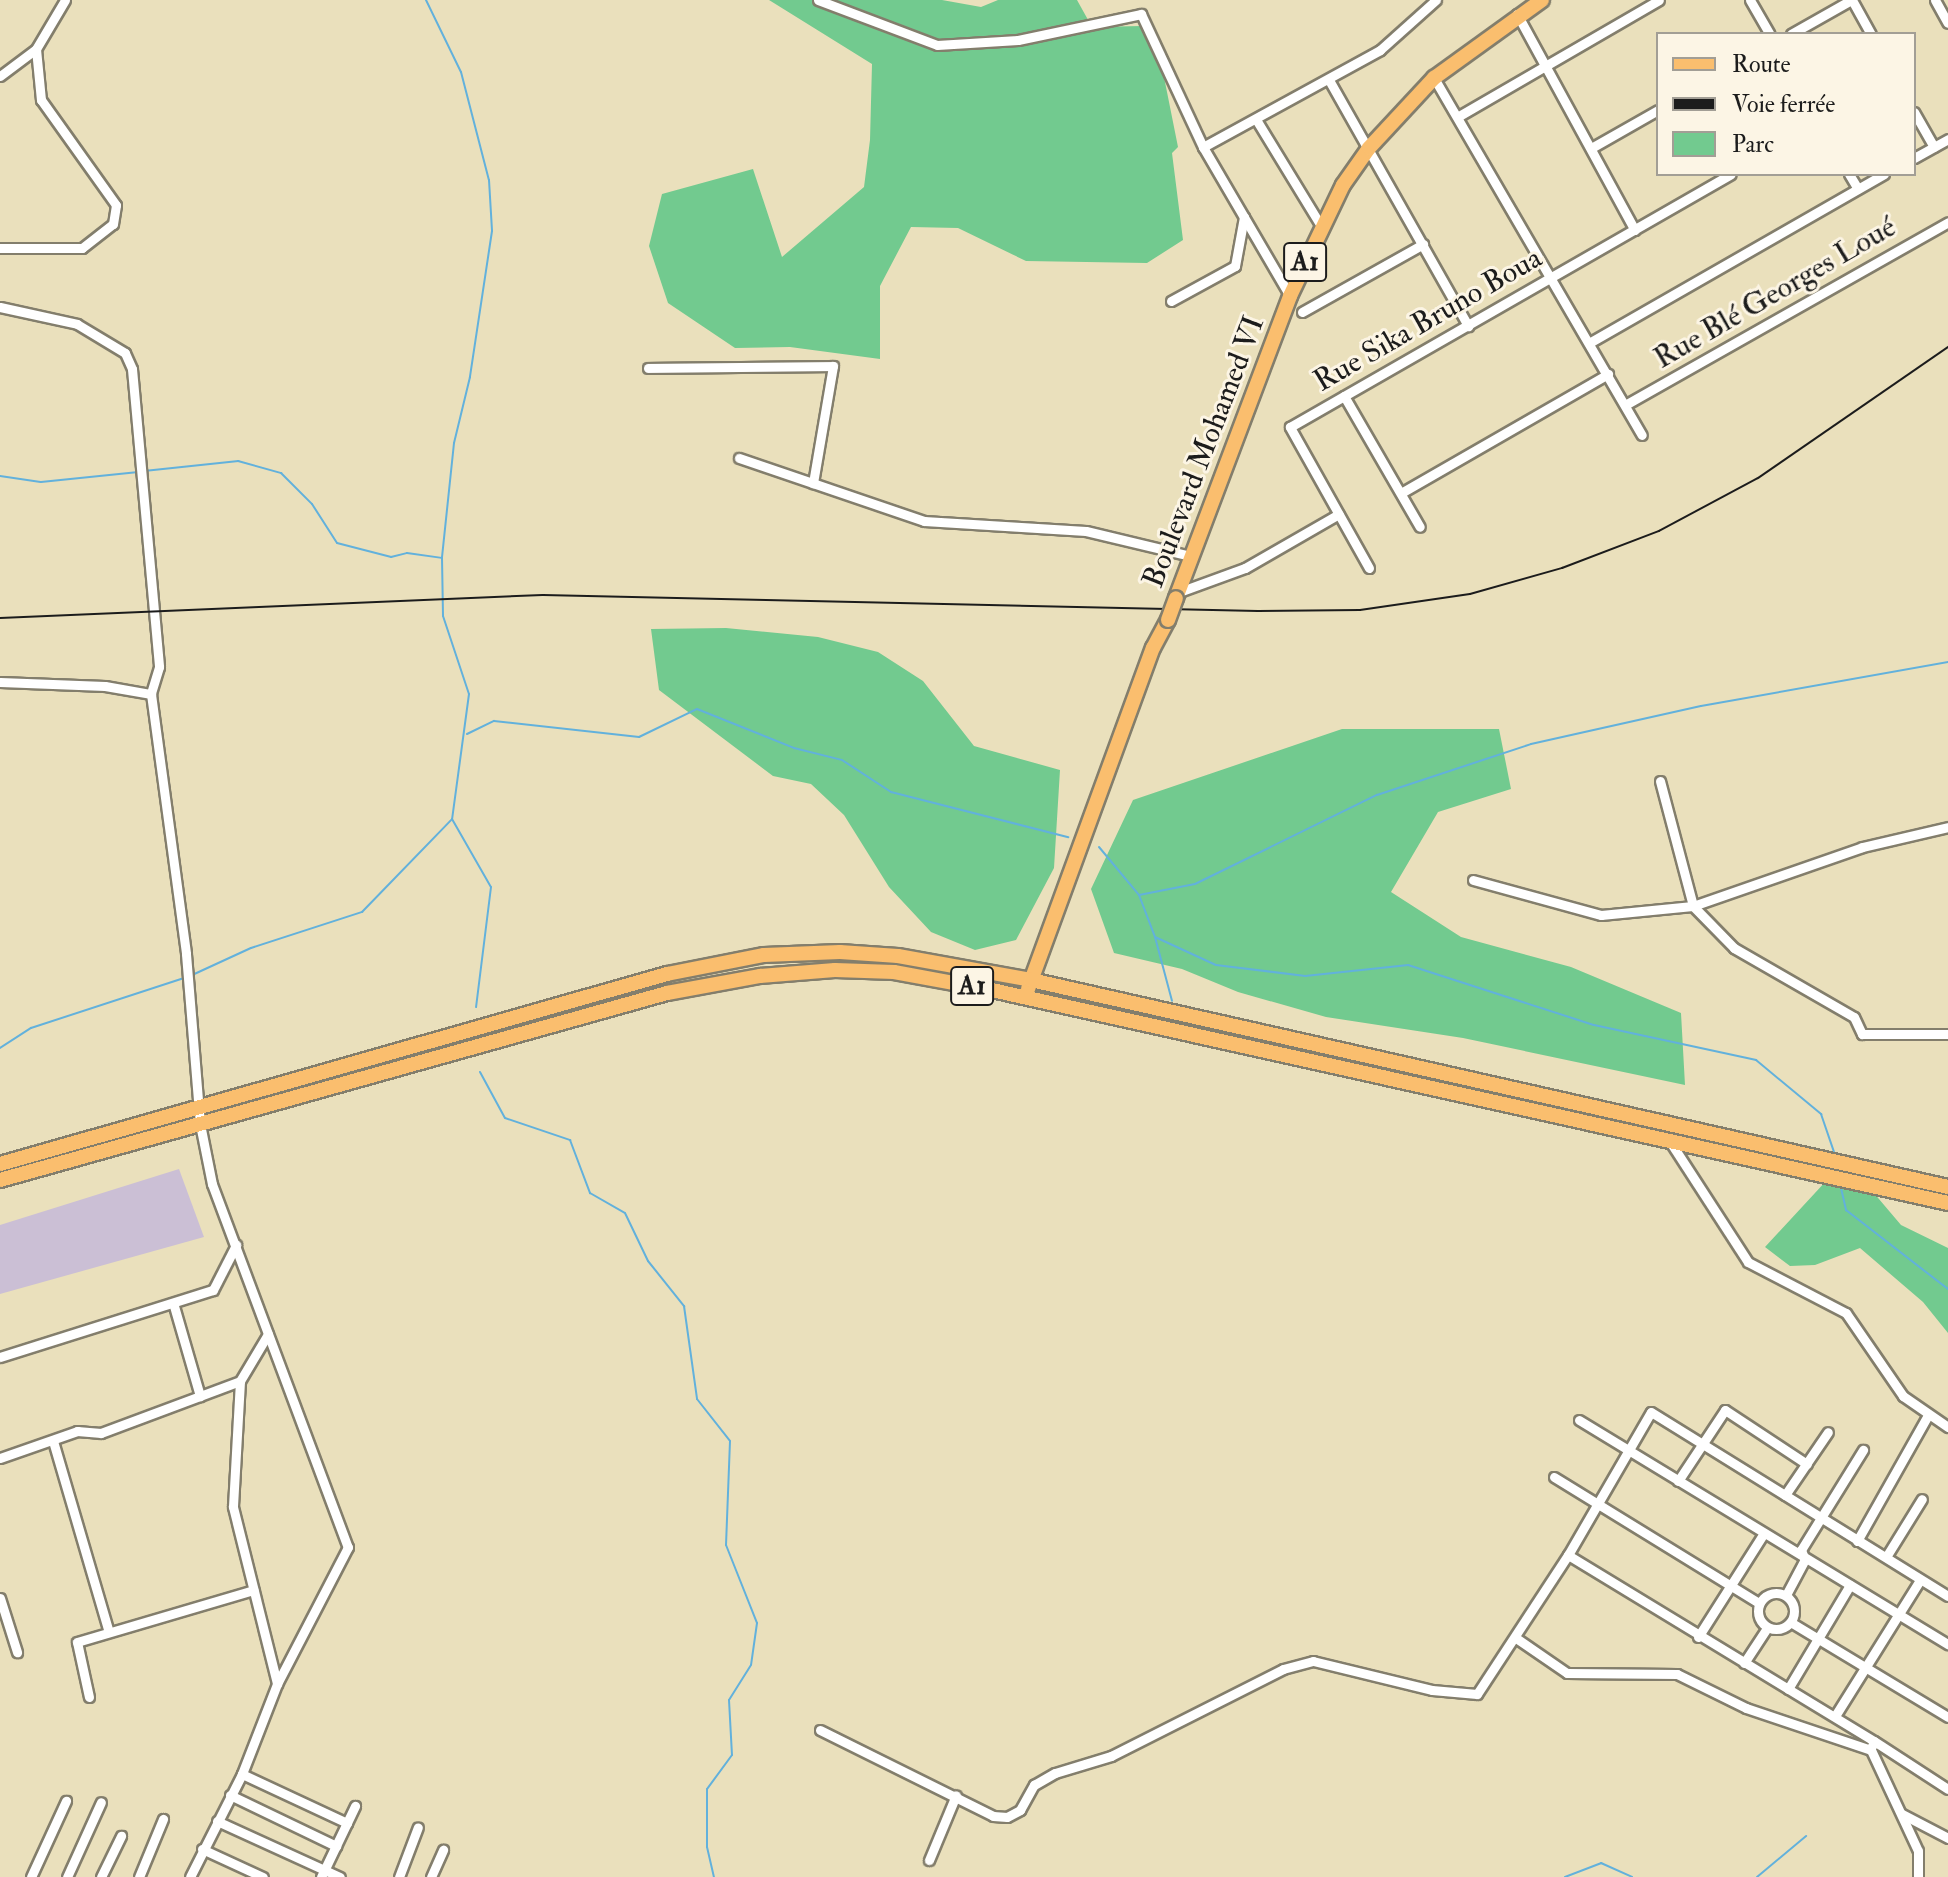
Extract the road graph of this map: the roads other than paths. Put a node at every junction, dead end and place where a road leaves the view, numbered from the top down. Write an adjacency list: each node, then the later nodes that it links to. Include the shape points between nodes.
1 (65, 0): 14 (street)
2 (818, 0): 24 (street, via 937,45 1018,40 1141,14)
3 (1436, 0): 18 (street, via 1380,50)
4 (1542, 0): 9 (main road, Boulevard Mohamed VI / A1)
5 (1659, 0): 15 (street)
6 (1750, 0): 11 (street)
7 (1852, 0): 12 (street); 13 (street)
8 (1935, 0): 10 (street)
9 (1517, 14): 15 (street); 17 (main road, Boulevard Mohamed VI / A1)
10 (1948, 23)
11 (1769, 32)
12 (1795, 32)
13 (1870, 32)
14 (36, 49): 16 (street); 38 (street, via 41,100 116,205 113,224 82,248)
15 (1546, 65): 20 (street); 25 (street)
16 (0, 76)
17 (1434, 78): 20 (street); 27 (main road, Boulevard Mohamed VI / A1)
18 (1329, 80): 22 (street); 27 (street)
19 (1656, 111): 25 (street)
20 (1459, 116): 39 (street)
21 (1916, 116): 26 (street)
22 (1257, 121): 24 (street); 35 (street)
23 (1948, 139): 26 (street)
24 (1203, 147): 33 (street)
25 (1593, 147): 36 (street)
26 (1934, 147): 28 (street)
27 (1369, 148): 35 (main road, Boulevard Mohamed VI / A1); 37 (street)
28 (1916, 157)
29 (1728, 176): 36 (street, Rue Sika Bruno Boua)
30 (1850, 176): 32 (street)
31 (1881, 176): 32 (street)
32 (1858, 189): 45 (street)
33 (1244, 217): 40 (street); 41 (street, via 1235,266)
34 (1948, 222): 49 (street, Rue Blé Georges Loué)
35 (1321, 226): 40 (main road, Boulevard Mohamed VI / A1)
36 (1635, 230): 39 (street, Rue Sika Bruno Boua)
37 (1423, 244): 43 (street); 44 (street)
38 (0, 248)
39 (1550, 277): 44 (street, Rue Sika Bruno Boua); 45 (street)
40 (1290, 296): 56 (main road, Boulevard Mohamed VI / A1)
41 (1171, 301)
42 (0, 307): 60 (street, via 77,324 125,353 132,369 159,667)
43 (1302, 312)
44 (1468, 326): 48 (street, Rue Sika Bruno Boua)
45 (1589, 343): 47 (street)
46 (648, 368): 52 (street, via 833,366)
47 (1608, 374): 49 (street); 53 (street)
48 (1344, 396): 53 (street); 54 (street, Rue Sika Bruno Boua, via 1290,427)
49 (1625, 405): 50 (street)
50 (1642, 435)
51 (739, 458): 52 (street)
52 (813, 483): 56 (street, via 924,521 1086,531)
53 (1401, 493): 55 (street)
54 (1339, 514): 57 (street, Rue Sika Bruno Boua); 58 (street, via 1245,568)
55 (1420, 527)
56 (1190, 556): 58 (main road, Boulevard Mohamed VI / A1)
57 (1369, 568)
58 (1178, 595): 65 (main road, Boulevard Mohamed VI / A1, bridge, via 1153,648)
59 (0, 682): 60 (street, via 105,686)
60 (151, 694): 68 (street)
61 (1660, 781): 64 (street)
62 (1948, 827): 64 (street, via 1862,847)
63 (1473, 880): 64 (street, via 1601,915)
64 (1693, 906): 67 (street, via 1734,948 1854,1017 1862,1034)
65 (1031, 980): 66 (main road, Boulevard Mohamed VI / A1); 68 (main road, A1, via 898,956 764,955 667,974); 73 (main road, A1)
66 (1026, 997): 69 (main road, A1, via 894,972 835,970 711,982); 70 (main road, A1)
67 (1948, 1034)
68 (200, 1104): 69 (street); 71 (main road, A1)
69 (200, 1124): 72 (main road, A1); 75 (street, via 212,1184)
70 (1669, 1140): 74 (main road, A1); 81 (street, via 1748,1262 1846,1313 1865,1334 1894,1386)
71 (0, 1164)
72 (0, 1180)
73 (1948, 1187)
74 (1948, 1203)
75 (236, 1245): 76 (street, via 213,1290); 77 (street)
76 (174, 1306): 78 (street); 80 (street)
77 (268, 1334): 79 (street); 121 (street, via 348,1547)
78 (0, 1357)
79 (240, 1381): 80 (street); 105 (street, via 233,1507)
80 (200, 1396): 85 (street, via 101,1433 77,1431)
81 (1928, 1415): 83 (street); 98 (street)
82 (1579, 1420): 88 (street)
83 (1948, 1427)
84 (1828, 1432): 90 (street)
85 (53, 1441): 89 (street); 113 (street)
86 (1700, 1445): 88 (street, via 1651,1412); 90 (street, via 1725,1410); 92 (street); 93 (street)
87 (1863, 1450): 96 (street)
88 (1629, 1451): 92 (street); 95 (street)
89 (0, 1458)
90 (1807, 1464): 93 (street)
91 (1554, 1477): 95 (street)
92 (1678, 1481): 97 (street)
93 (1785, 1495): 96 (street)
94 (1922, 1499): 100 (street)
95 (1597, 1505): 99 (street); 103 (street)
96 (1820, 1517): 98 (street); 101 (street, via 1801,1550)
97 (1764, 1533): 101 (street); 103 (street)
98 (1857, 1541): 100 (street)
99 (1568, 1555): 114 (street); 116 (street)
100 (1886, 1557): 102 (street)
101 (1805, 1560): 104 (street); 106 (street)
102 (1920, 1580): 107 (street); 110 (street)
103 (1731, 1585): 109 (street); 114 (street)
104 (1850, 1585): 110 (street); 115 (street)
105 (254, 1590): 113 (street); 121 (street)
106 (1786, 1595): 109 (street, via 1771,1593); 111 (street, via 1795,1608)
107 (1948, 1596)
108 (0, 1598): 118 (street)
109 (1759, 1603): 112 (street, via 1758,1617)
110 (1900, 1613): 117 (street); 120 (street)
111 (1792, 1623): 112 (street, via 1780,1630); 115 (street)
112 (1767, 1628): 119 (street)
113 (109, 1632): 123 (street, via 75,1645)
114 (1698, 1637): 119 (street)
115 (1820, 1637): 120 (street); 122 (street)
116 (1516, 1638): 127 (street, via 1567,1673 1677,1674 1746,1708); 131 (street, via 1477,1694 1432,1690 1313,1661 1283,1669 1111,1756 1055,1773 1034,1785 1020,1810 1007,1817 993,1816)
117 (1948, 1644)
118 (17, 1652)
119 (1744, 1663): 122 (street)
120 (1867, 1666): 124 (street); 125 (street)
121 (277, 1684): 128 (street)
122 (1788, 1689): 124 (street)
123 (89, 1697)
124 (1835, 1716): 127 (street)
125 (1948, 1717)
126 (820, 1730): 131 (street)
127 (1873, 1746): 129 (street); 135 (street)
128 (242, 1774): 130 (street); 138 (street)
129 (1948, 1789)
130 (230, 1795): 137 (street); 142 (street)
131 (956, 1795): 145 (street)
132 (66, 1801): 147 (street)
133 (101, 1802): 148 (street)
134 (355, 1806): 138 (street)
135 (1902, 1814): 141 (street); 156 (street, via 1918,1851)
136 (163, 1819): 150 (street)
137 (217, 1821): 143 (street); 146 (street)
138 (347, 1823): 142 (street)
139 (418, 1827): 154 (street)
140 (121, 1836): 149 (street)
141 (1948, 1838)
142 (336, 1846): 146 (street)
143 (202, 1849): 151 (street); 152 (street)
144 (443, 1850): 155 (street)
145 (929, 1860)
146 (323, 1873): 153 (street)
147 (31, 1877)
148 (67, 1877)
149 (101, 1877)
150 (139, 1877)
151 (190, 1877)
152 (263, 1877)
153 (340, 1877)
154 (399, 1877)
155 (431, 1877)
156 (1918, 1877)

